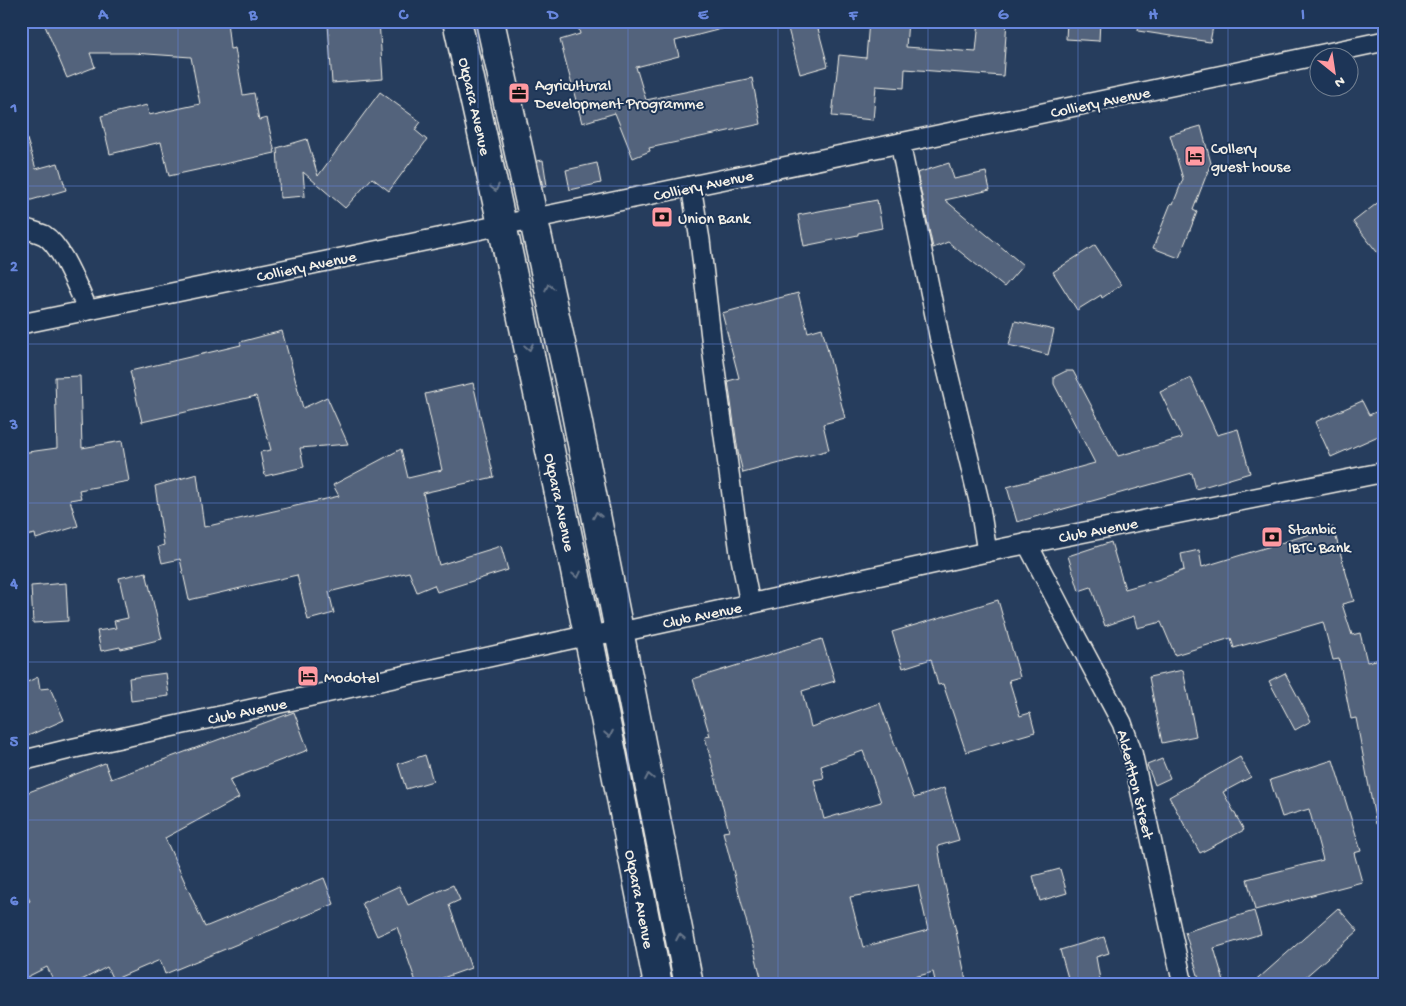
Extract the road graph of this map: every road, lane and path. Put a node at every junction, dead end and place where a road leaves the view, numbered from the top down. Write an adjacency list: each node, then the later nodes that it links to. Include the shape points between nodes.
1 (457, 21): 7 (main road, Okpara Avenue, one-way to 7)
2 (490, 21): 6 (main road, Okpara Avenue)
3 (1384, 39): 4 (street, Colliery Avenue)
4 (900, 143): 5 (street, Colliery Avenue); 13 (street, via 940,340 979,501)
5 (691, 186): 6 (street, Colliery Avenue); 14 (street, via 739,544)
6 (534, 217): 7 (street, Colliery Avenue); 15 (main road, Okpara Avenue, one-way to 6)
7 (503, 224): 9 (street, Colliery Avenue); 16 (main road, Okpara Avenue, one-way to 16)
8 (21, 227): 9 (street, via 54,243)
9 (88, 310): 10 (street, Colliery Avenue)
10 (21, 324)
11 (1385, 472): 12 (street, Club Avenue)
12 (1027, 543): 13 (street, Club Avenue); 20 (street, Aldertton Street, via 1122,723 1132,752)
13 (987, 552): 14 (street, Club Avenue)
14 (750, 604): 15 (street, Club Avenue)
15 (620, 632): 16 (street, Club Avenue); 19 (main road, Okpara Avenue, one-way to 15)
16 (589, 635): 17 (street, Club Avenue); 18 (main road, Okpara Avenue, one-way to 18)
17 (21, 761)
18 (658, 985)
19 (689, 985)
20 (1183, 985)

